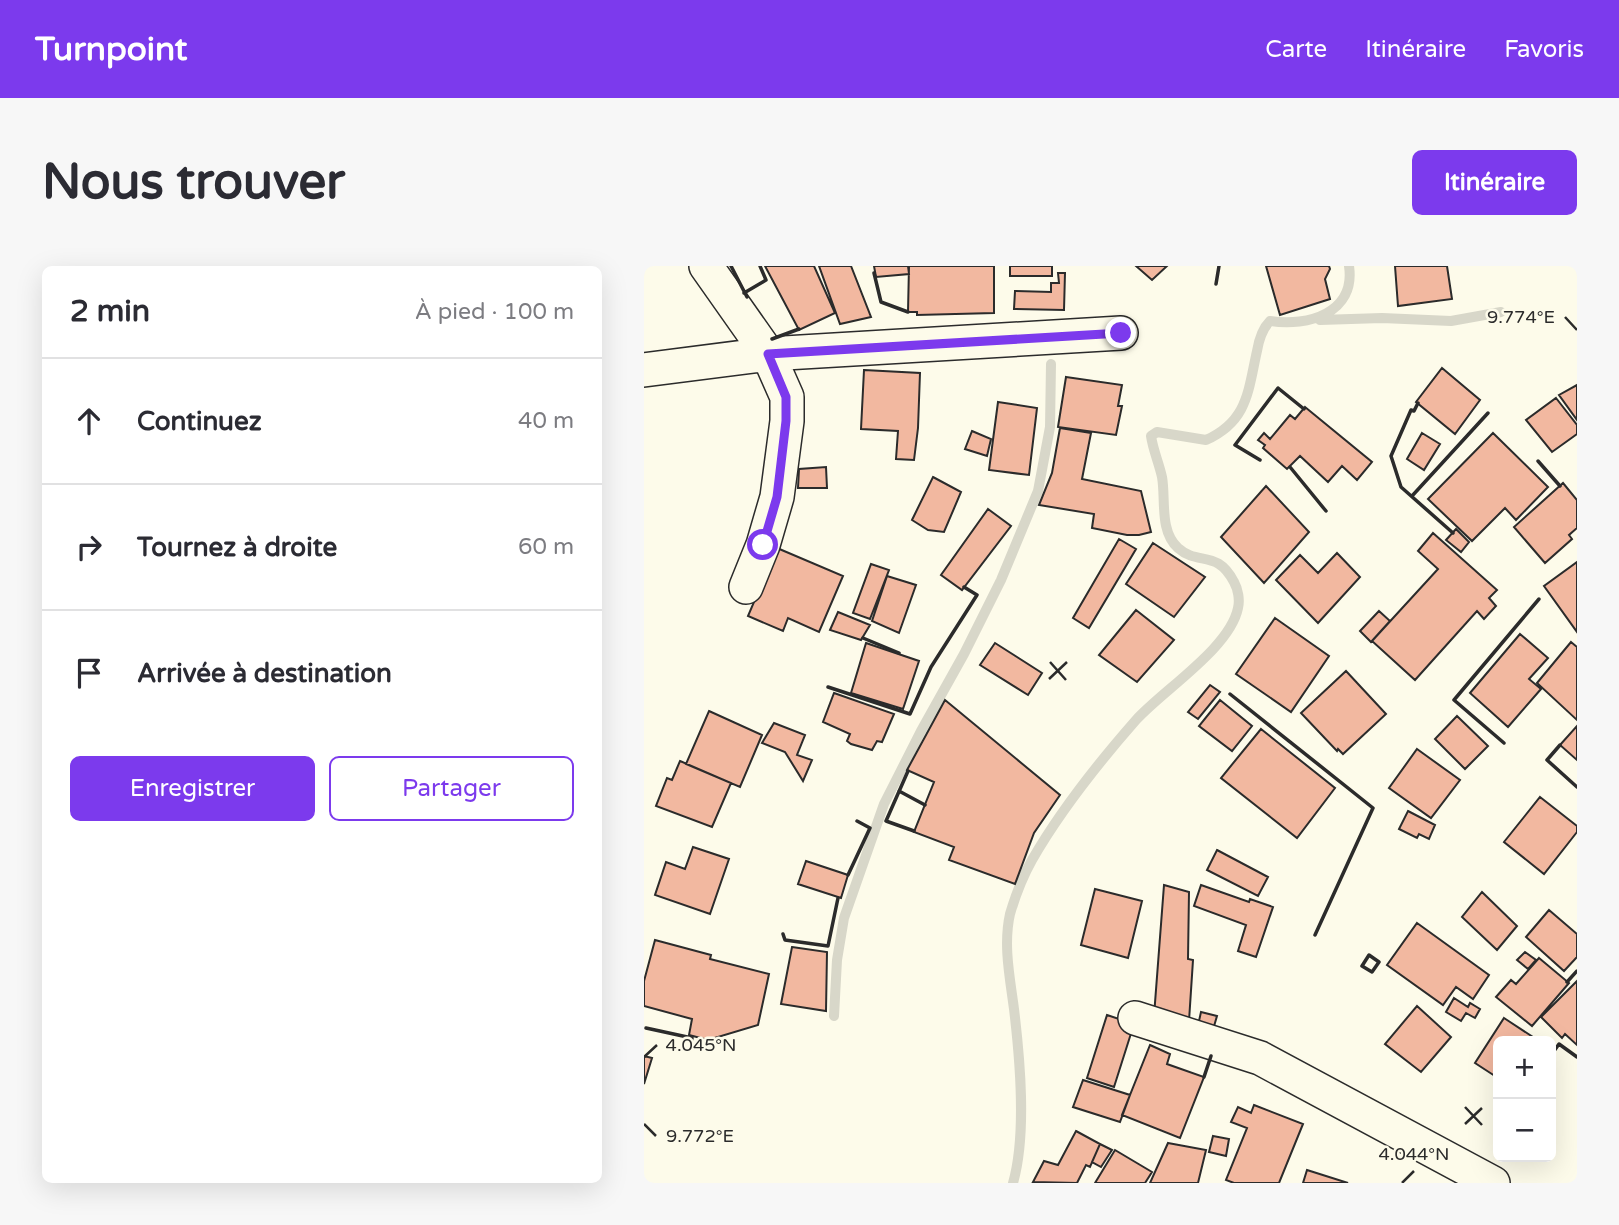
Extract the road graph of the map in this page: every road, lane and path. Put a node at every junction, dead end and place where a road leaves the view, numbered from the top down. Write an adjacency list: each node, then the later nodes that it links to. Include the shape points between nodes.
1 (706, 266): 3 (street)
2 (1121, 333): 3 (street)
3 (768, 354): 4 (street); 5 (street, via 786,397 786,421 777,497)
4 (644, 370)
5 (746, 587)
6 (1135, 1018): 7 (street, via 1260,1058)
7 (1493, 1183)

